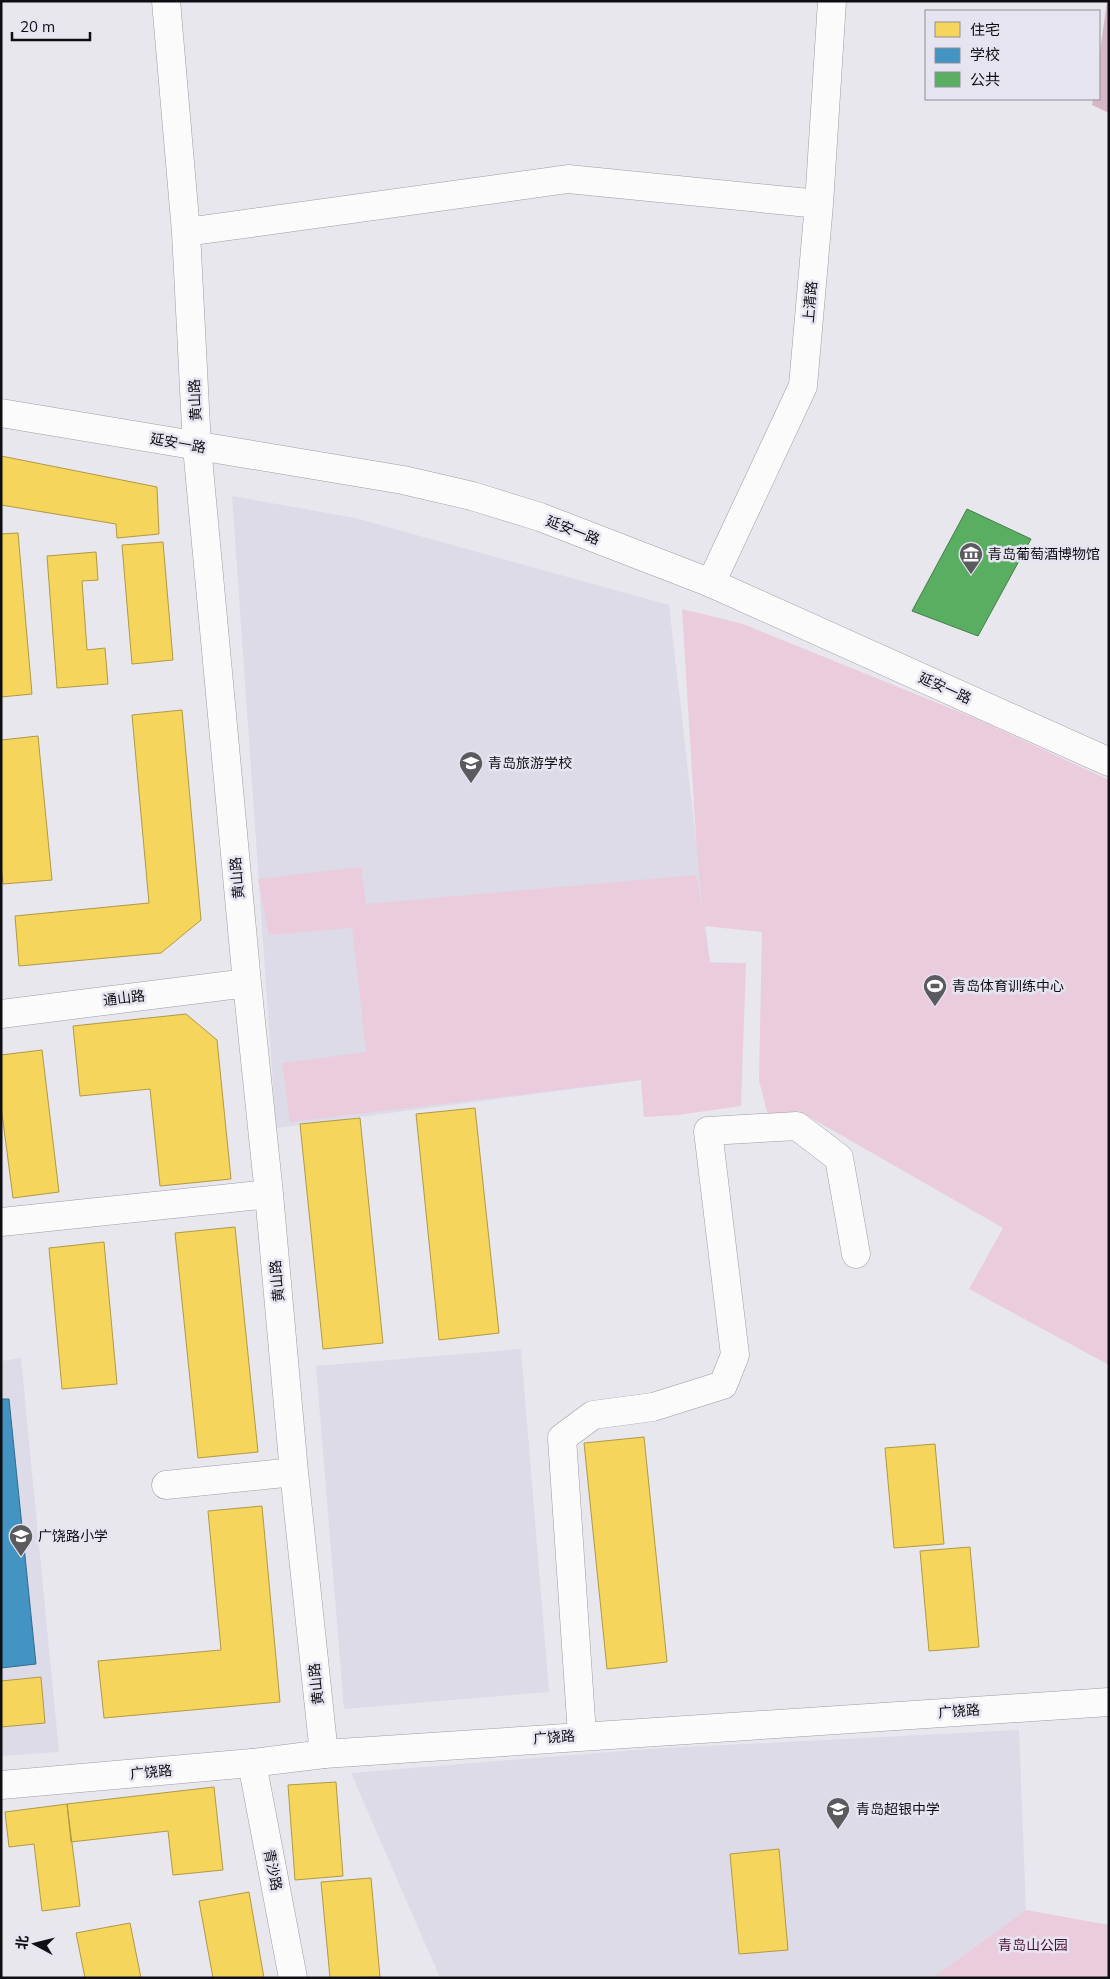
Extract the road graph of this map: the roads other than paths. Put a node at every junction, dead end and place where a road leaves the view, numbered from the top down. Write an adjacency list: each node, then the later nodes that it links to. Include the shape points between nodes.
1 (166, 1): 4 (street, 黄山路)
2 (832, 1): 3 (street, 上清路)
3 (819, 204): 4 (street, via 568,179); 7 (street, 上清路, via 803,386)
4 (186, 232): 6 (street, 黄山路)
5 (1, 413): 6 (street, 延安一路)
6 (197, 447): 7 (street, 延安一路, via 403,480 472,496); 9 (street, 黄山路)
7 (711, 582): 8 (street, 延安一路)
8 (1109, 762)
9 (247, 983): 10 (street, 通山路); 11 (street, 黄山路)
10 (1, 1014)
11 (269, 1194): 12 (street); 14 (street, 黄山路)
12 (1, 1222)
13 (856, 1254): 17 (street, via 839,1158 797,1126 708,1131 735,1355 723,1385 653,1407 592,1414 562,1438)
14 (294, 1472): 15 (street); 18 (street, 黄山路)
15 (166, 1485)
16 (1109, 1702): 17 (street, 广饶路)
17 (582, 1735): 18 (street, 广饶路)
18 (324, 1754): 19 (street, 广饶路)
19 (252, 1763): 20 (street, 广饶路); 21 (street, 青沙路)
20 (1, 1785)
21 (293, 1978)

